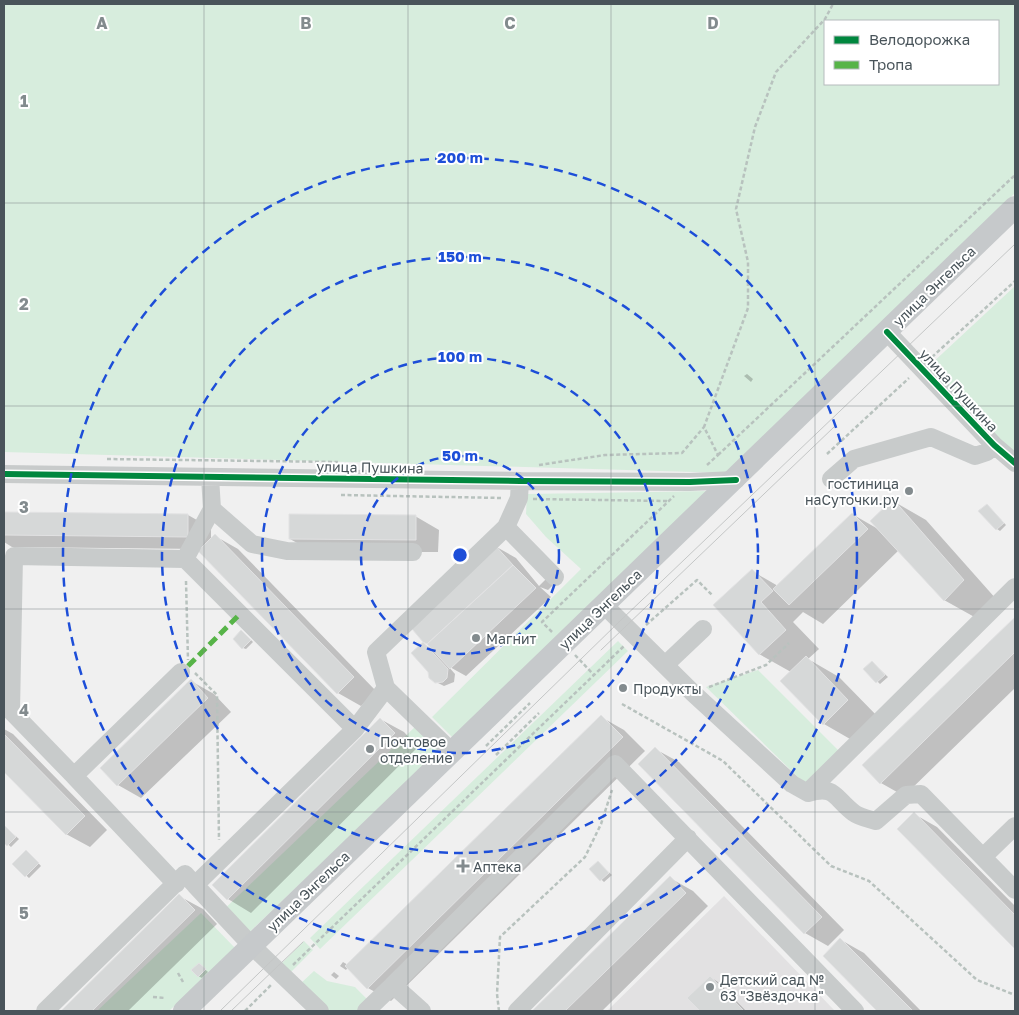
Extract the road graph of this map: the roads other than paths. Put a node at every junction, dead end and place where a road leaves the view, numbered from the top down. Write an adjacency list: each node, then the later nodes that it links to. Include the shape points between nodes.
1 (1015, 207): 2 (main road, улица Энгельса)
2 (887, 332): 3 (street, улица Пушкина); 8 (main road, улица Энгельса)
3 (994, 445): 4 (street, улица Пушкина); 7 (street, via 987,452 975,456 931,436 854,459)
4 (1015, 463)
5 (4, 474): 6 (street, улица Пушкина)
6 (210, 477): 9 (street, улица Пушкина); 10 (street)
7 (831, 479)
8 (736, 480): 9 (street, улица Пушкина); 16 (main road, улица Энгельса)
9 (520, 481): 11 (street, via 519,498)
10 (212, 509): 12 (street, via 252,544 287,551); 13 (street)
11 (506, 527): 14 (street); 20 (street, via 376,652)
12 (413, 552)
13 (185, 559): 21 (street, via 14,556); 22 (street)
14 (555, 577)
15 (1015, 587): 25 (street)
16 (604, 605): 18 (street); 23 (main road, улица Энгельса)
17 (703, 629): 18 (street)
18 (665, 666): 25 (street, via 792,784)
19 (188, 670): 24 (street)
20 (386, 688): 22 (street); 23 (street)
21 (7, 711): 24 (street)
22 (355, 729): 30 (street)
23 (452, 752): 32 (main road, улица Энгельса)
24 (74, 776): 29 (street)
25 (808, 793): 28 (street, via 822,789 836,795 855,814 876,821 906,795 922,794)
26 (1015, 826): 28 (street)
27 (688, 838): 33 (street, via 615,764); 39 (street); 40 (street)
28 (984, 856): 31 (street)
29 (176, 884): 30 (street, via 185,874); 34 (street)
30 (196, 885): 32 (street)
31 (1015, 890)
32 (252, 946): 35 (main road, улица Энгельса); 36 (street)
33 (393, 985): 37 (street); 38 (street)
34 (45, 1011)
35 (184, 1011)
36 (320, 1011)
37 (366, 1011)
38 (422, 1011)
39 (517, 1011)
40 (855, 1011)

